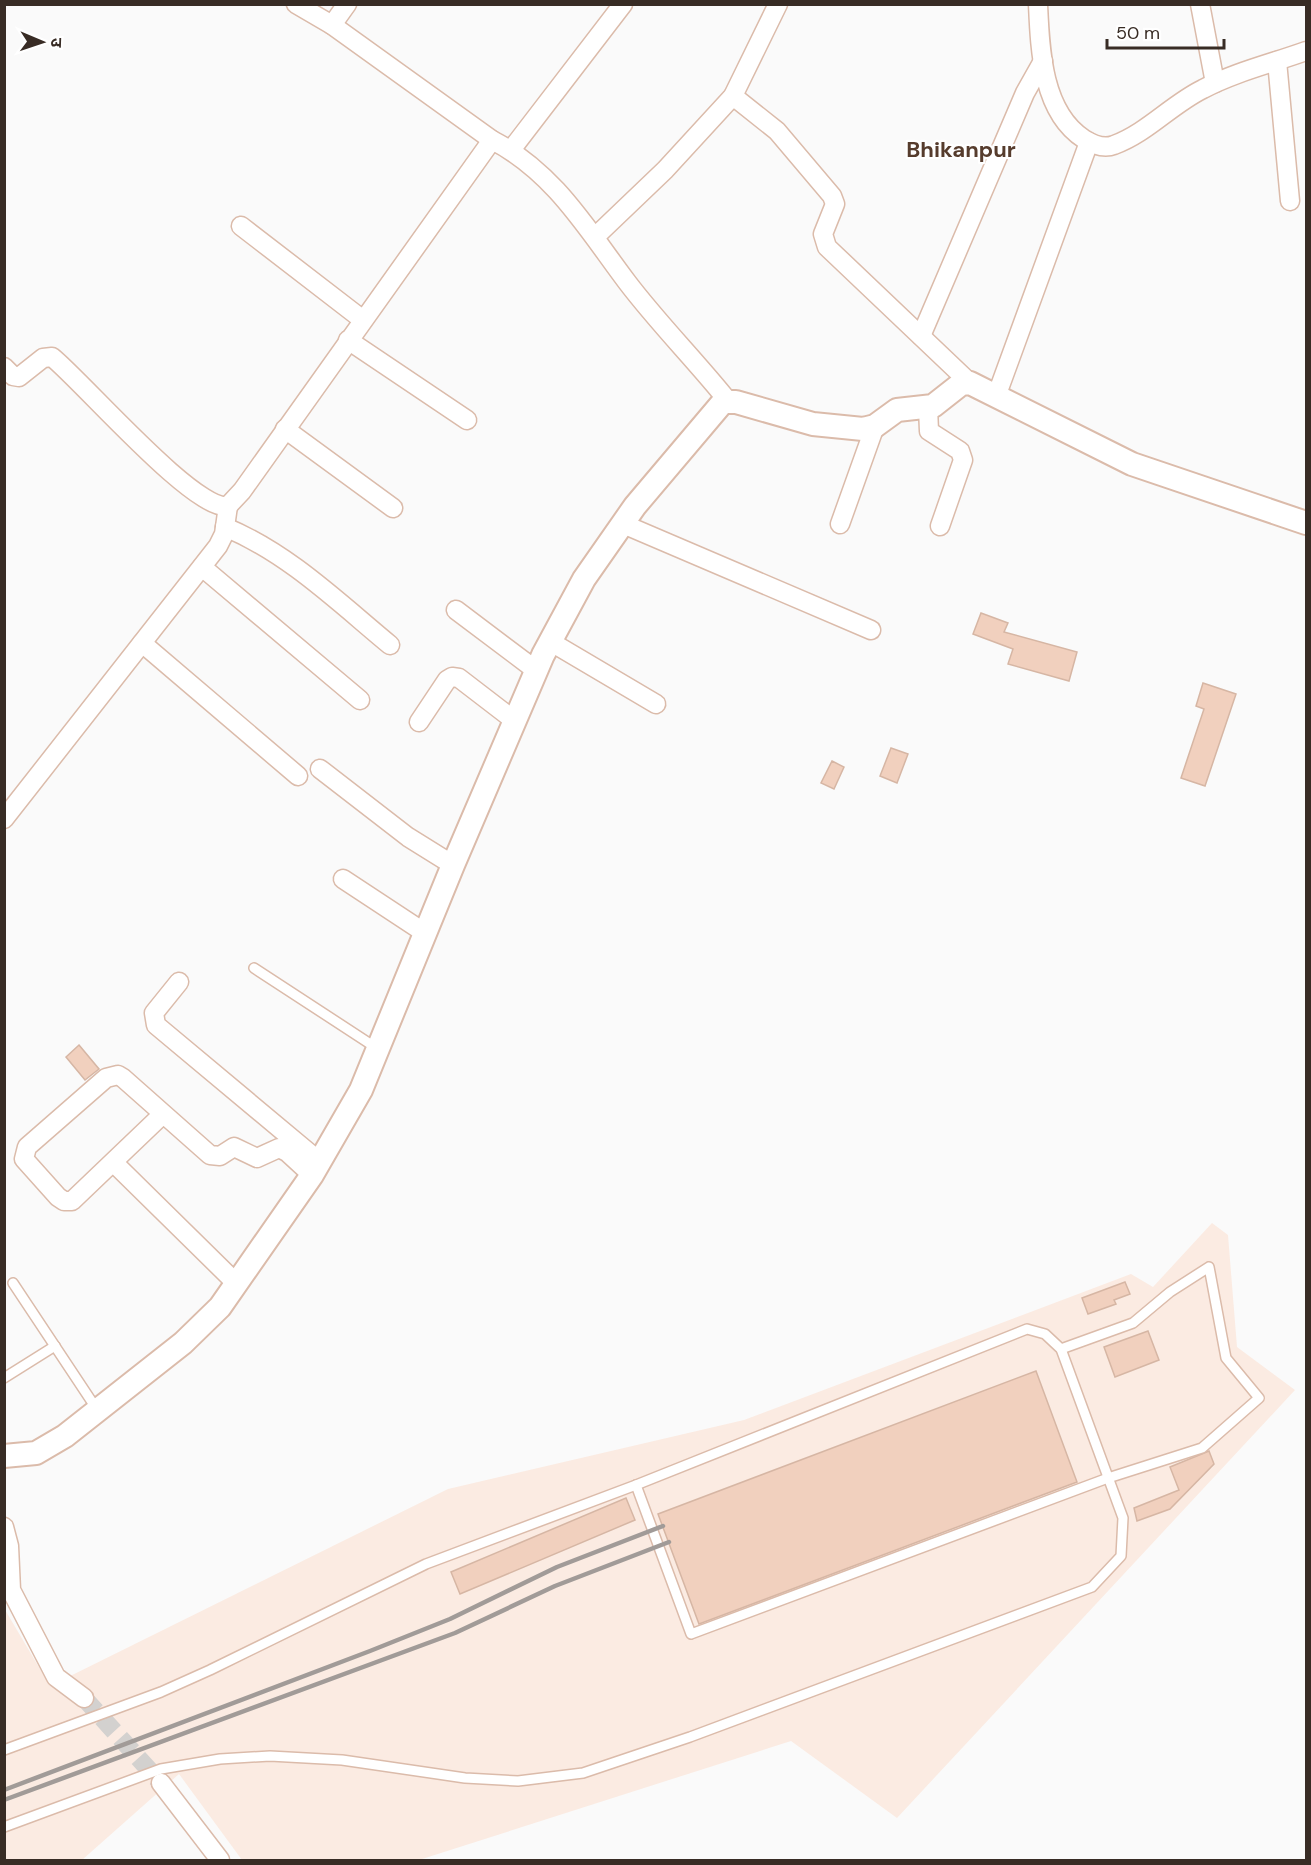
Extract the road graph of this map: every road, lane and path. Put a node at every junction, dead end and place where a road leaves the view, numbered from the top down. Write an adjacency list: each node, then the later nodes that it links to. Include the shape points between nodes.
1 (296, 4): 7 (street)
2 (347, 4): 7 (street)
3 (622, 4): 15 (street)
4 (778, 4): 12 (street)
5 (1038, 4): 9 (street)
6 (1200, 4): 11 (street)
7 (332, 25): 13 (street)
8 (1306, 51): 10 (street)
9 (1043, 61): 14 (street, via 1055,105 1078,135); 20 (street, via 1024,93)
10 (1277, 61): 11 (street); 16 (street)
11 (1215, 83): 14 (street, via 1113,146)
12 (733, 96): 18 (street, via 665,170); 20 (street, via 777,131 832,196 835,204 822,234 827,247)
13 (492, 140): 15 (street); 19 (street)
14 (1089, 142): 24 (street)
15 (512, 150): 18 (street, via 566,198)
16 (1290, 201)
17 (241, 226): 19 (street)
18 (596, 236): 25 (street, via 627,282)
19 (363, 320): 21 (street)
20 (921, 336): 23 (street)
21 (348, 340): 27 (street); 29 (street)
22 (4, 367): 30 (street, via 19,377 43,358 52,357 168,468 214,505)
23 (970, 383): 24 (street); 26 (street, via 961,384)
24 (996, 397): 32 (street, via 1132,464)
25 (728, 401): 28 (street, via 813,424 863,429); 33 (street)
26 (928, 408): 28 (street, via 897,410); 35 (street, via 929,431 960,451 963,460)
27 (467, 420)
28 (875, 426): 34 (street)
29 (285, 429): 30 (street); 31 (street)
30 (228, 506): 36 (street)
31 (393, 508)
32 (1306, 523)
33 (623, 524): 39 (street); 40 (street, via 584,579)
34 (840, 524)
35 (940, 526)
36 (225, 527): 37 (street, via 218,546); 42 (street, via 265,545 286,560)
37 (202, 567): 41 (street); 44 (street)
38 (456, 610): 43 (street)
39 (871, 630)
40 (551, 642): 43 (street); 45 (street)
41 (142, 643): 49 (street); 50 (street)
42 (390, 645)
43 (537, 671): 46 (street)
44 (360, 700)
45 (656, 704)
46 (515, 721): 47 (street, via 459,678 452,677); 51 (street)
47 (418, 722)
48 (320, 769): 51 (street, via 408,837)
49 (298, 776)
50 (4, 819)
51 (453, 865): 53 (street)
52 (343, 879): 53 (street)
53 (425, 933): 56 (street)
54 (254, 968): 56 (lane)
55 (179, 982): 59 (street, via 154,1013 156,1025)
56 (378, 1048): 59 (street, via 361,1090)
57 (163, 1114): 58 (street); 58 (street, via 123,1078 111,1075 24,1152 27,1164 64,1201 79,1197); 59 (street, via 210,1155 220,1156 234,1147 257,1158 279,1148)
58 (114, 1163): 61 (street)
59 (316, 1169): 61 (street)
60 (13, 1283): 62 (lane)
61 (237, 1284): 65 (street, via 183,1343)
62 (55, 1346): 64 (lane); 65 (lane)
63 (1061, 1349): 67 (lane); 67 (lane, via 1133,1323 1170,1292 1209,1267 1226,1358 1259,1398 1202,1448); 68 (lane, via 1046,1334 1027,1329)
64 (4, 1378)
65 (98, 1411): 66 (street, via 36,1453)
66 (4, 1456)
67 (1108, 1478): 68 (lane, via 691,1634); 74 (lane, via 1123,1518 1121,1556 1092,1587 583,1773 518,1781 465,1778 342,1761 270,1756 220,1759 161,1769)
68 (636, 1485): 72 (lane, via 426,1564 161,1692)
69 (4, 1527): 70 (street)
70 (7, 1548): 71 (street, via 11,1590 57,1677)
71 (84, 1698)
72 (4, 1750)
73 (161, 1783): 75 (street)
74 (4, 1827)
75 (220, 1860)

